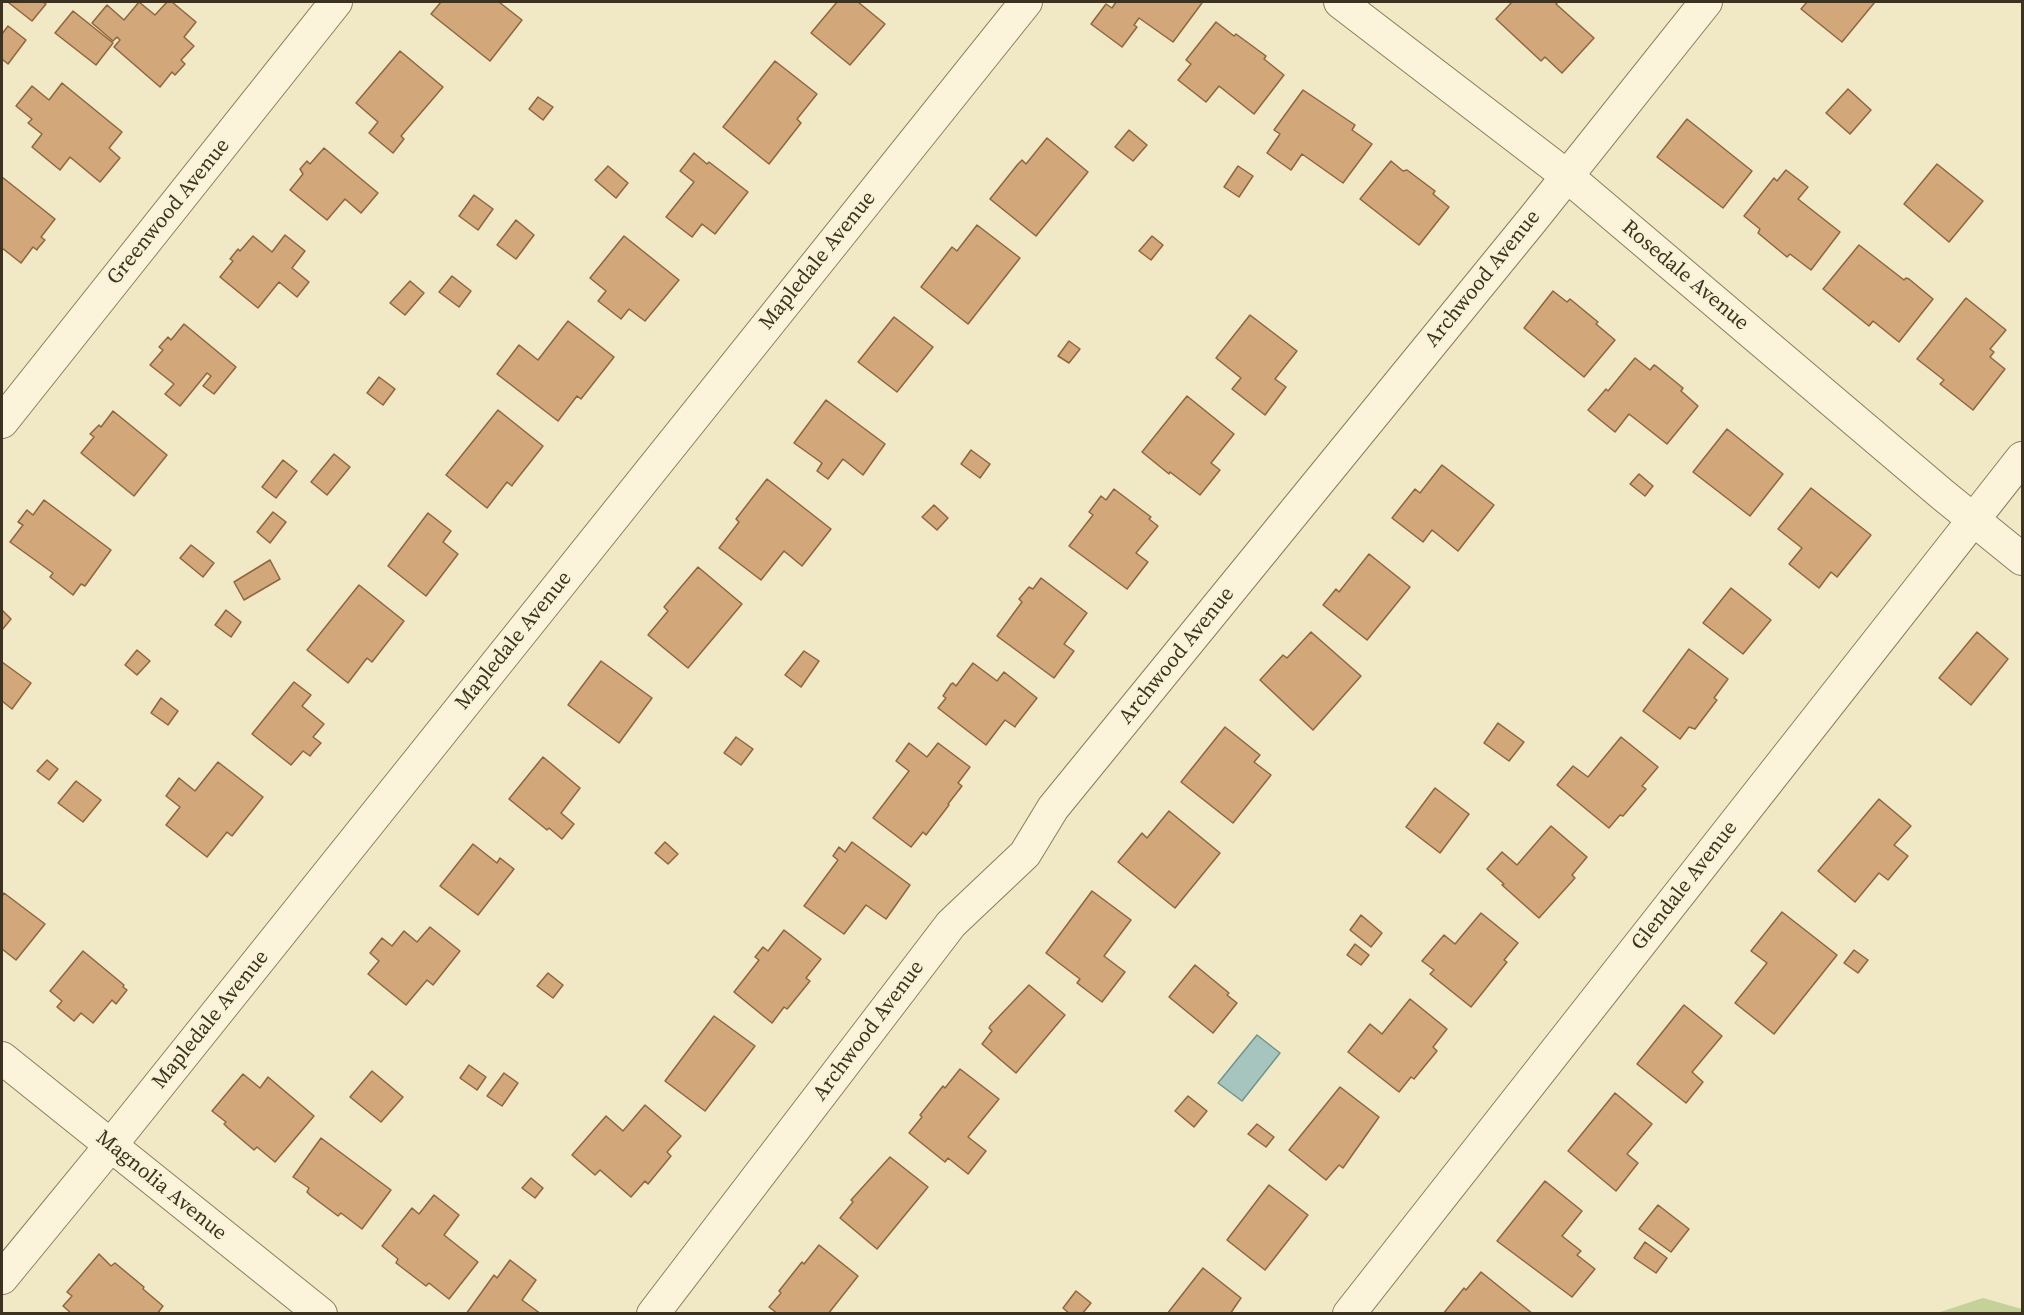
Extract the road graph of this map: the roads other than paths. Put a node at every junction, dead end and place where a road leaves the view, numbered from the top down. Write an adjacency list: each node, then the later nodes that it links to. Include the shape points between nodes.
1 (336, 2): 6 (street, Greenwood Avenue)
2 (1026, 2): 11 (street, Mapledale Avenue)
3 (1340, 2): 5 (street, Rosedale Avenue)
4 (1706, 2): 5 (street, Archwood Avenue)
5 (1567, 176): 8 (street, Rosedale Avenue); 14 (street, Archwood Avenue, via 1053,808 1024,854 951,924)
6 (2, 422)
7 (2022, 458): 8 (street, Glendale Avenue)
8 (1973, 520): 9 (street, Rosedale Avenue); 15 (street, Glendale Avenue)
9 (2022, 559)
10 (2, 1058): 11 (street, Magnolia Avenue)
11 (111, 1145): 12 (street, Mapledale Avenue); 13 (street, Magnolia Avenue)
12 (2, 1278)
13 (321, 1314)
14 (653, 1314)
15 (1349, 1314)

